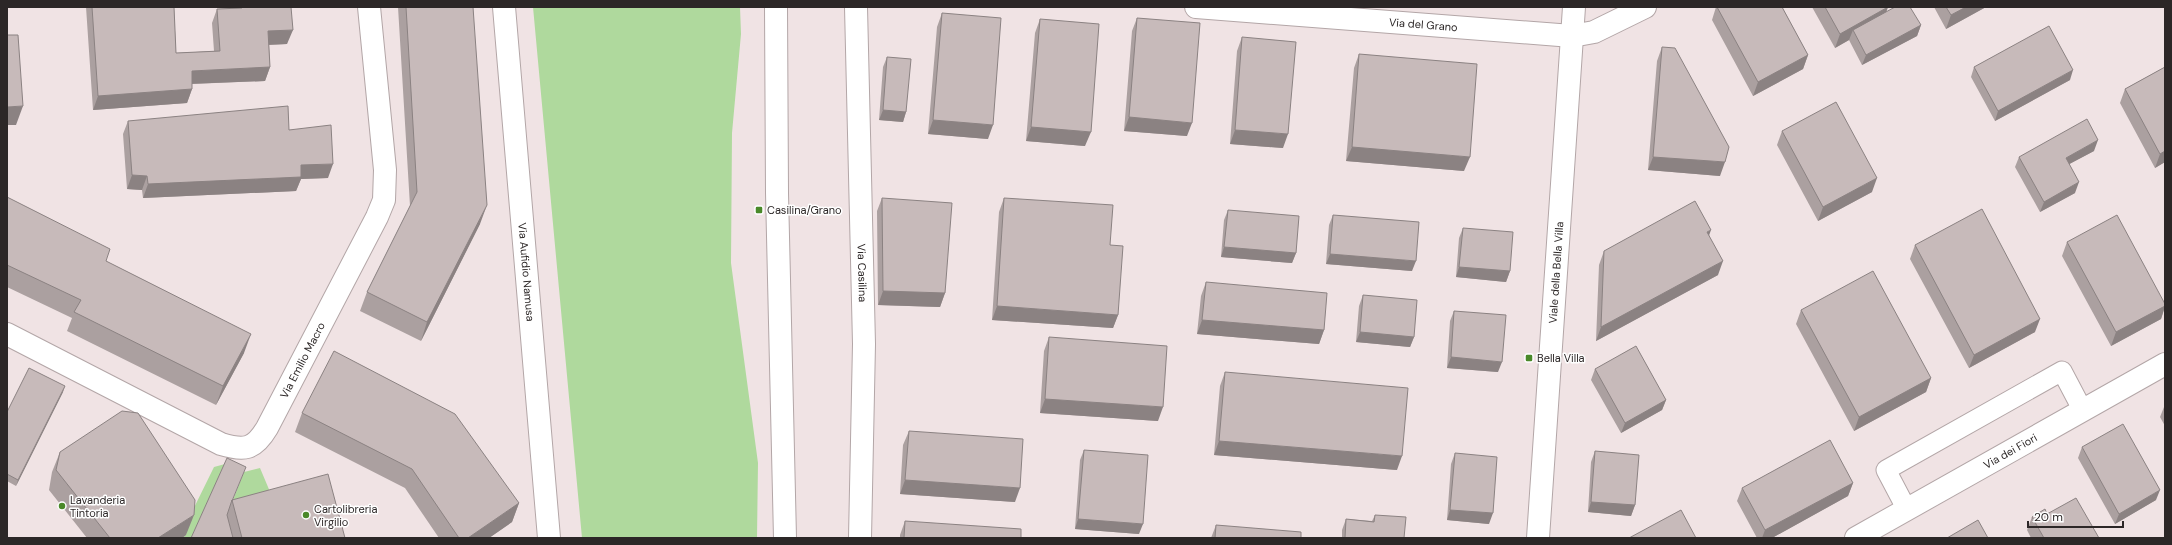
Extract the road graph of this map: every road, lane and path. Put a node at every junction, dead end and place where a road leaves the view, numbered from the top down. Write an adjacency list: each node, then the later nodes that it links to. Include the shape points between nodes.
1 (369, 7): 9 (street, Via Emilio Macro, via 385,170 384,200 267,428 256,444 239,449 221,444)
2 (504, 7): 13 (street, Via Aufidio Namusa)
3 (776, 7): 14 (street, via 777,193)
4 (856, 7): 15 (street, Via Casilina, via 864,344)
5 (1196, 7): 8 (street, Via del Grano)
6 (1574, 7): 8 (street, Viale della Bella Villa)
7 (1645, 7): 8 (street, Via del Grano, via 1594,32)
8 (1572, 36): 16 (street, Viale della Bella Villa)
9 (7, 334)
10 (2165, 364): 11 (street, Via dei Fiori)
11 (2082, 409): 12 (street, Via dei Fiori); 12 (lane, via 2062,371 1886,470)
12 (1906, 508): 17 (street, Via dei Fiori)
13 (549, 538)
14 (785, 538)
15 (860, 538)
16 (1538, 538)
17 (1856, 538)

